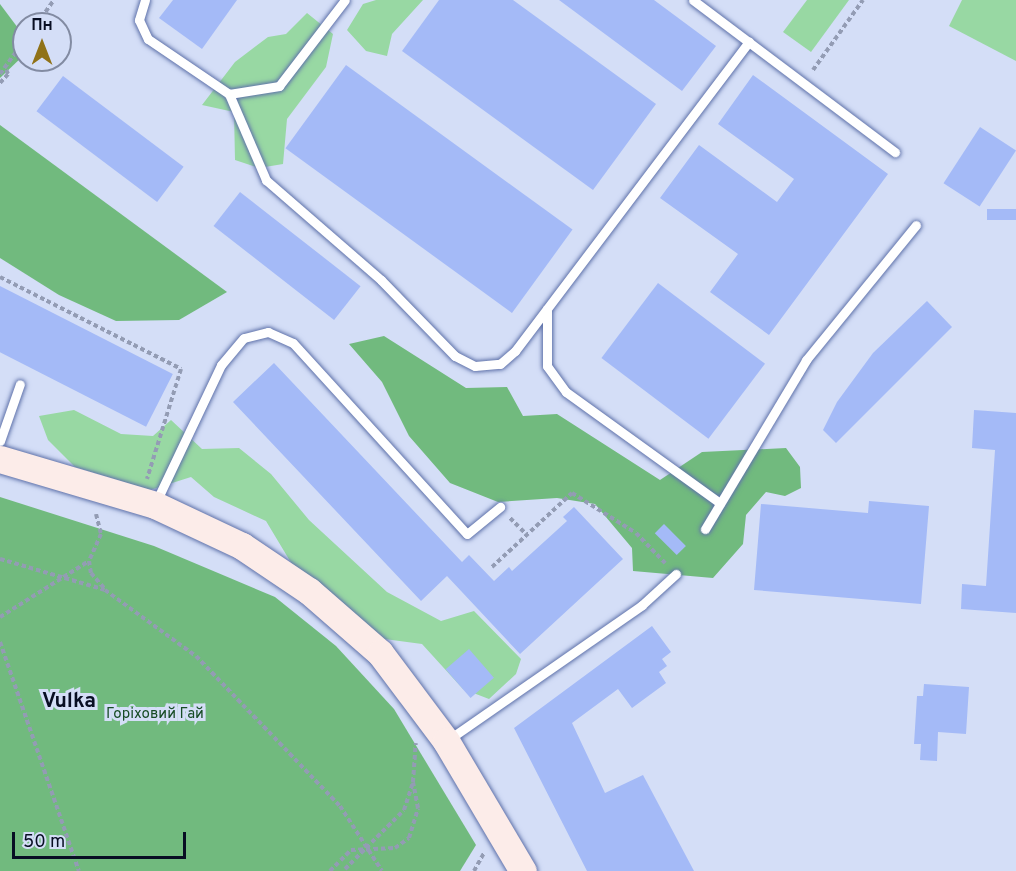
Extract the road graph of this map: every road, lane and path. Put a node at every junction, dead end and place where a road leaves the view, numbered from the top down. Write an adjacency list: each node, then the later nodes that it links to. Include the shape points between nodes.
1 (145, 0): 11 (lane, via 139,20 148,39)
2 (345, 0): 11 (lane, via 279,86)
3 (693, 0): 5 (lane)
4 (863, 0): 10 (path)
5 (749, 42): 10 (lane); 15 (lane)
6 (12, 57): 7 (path)
7 (5, 67): 8 (path); 9 (path, via 8,74)
8 (0, 74)
9 (0, 83)
10 (804, 83): 12 (lane)
11 (229, 94): 15 (lane, via 266,180 381,280 455,356 475,366 500,364)
12 (895, 152)
13 (916, 225): 20 (lane, via 806,360)
14 (0, 277): 19 (path, via 181,369)
15 (547, 309): 20 (lane, via 547,366 566,393)
16 (20, 384): 17 (lane)
17 (0, 441)
18 (0, 459): 19 (street)
19 (150, 493): 21 (lane, via 221,365 244,338 268,332 293,343 467,534); 35 (street, via 242,546 309,591 380,653)
20 (720, 503): 25 (lane)
21 (500, 507): 26 (path)
22 (85, 510): 23 (path)
23 (96, 514): 24 (path); 28 (path, via 101,534)
24 (105, 517)
25 (705, 530)
26 (526, 534): 29 (path); 30 (path, via 572,493 636,533)
27 (0, 559): 31 (path)
28 (89, 561): 31 (path); 32 (path, via 91,573)
29 (492, 567)
30 (676, 574): 35 (lane, via 642,605)
31 (64, 578): 32 (path); 33 (path)
32 (105, 590): 37 (path, via 196,656 340,806)
33 (0, 617)
34 (0, 642): 40 (path)
35 (435, 744): 36 (path, via 416,736); 44 (street)
36 (413, 782): 37 (path, via 404,810); 37 (path, via 418,808 409,837 395,848)
37 (367, 848): 39 (path); 41 (path, via 351,850); 42 (path)
38 (492, 854): 43 (path, via 488,846)
39 (345, 870)
40 (79, 871)
41 (330, 871)
42 (382, 871)
43 (474, 871)
44 (523, 871)

